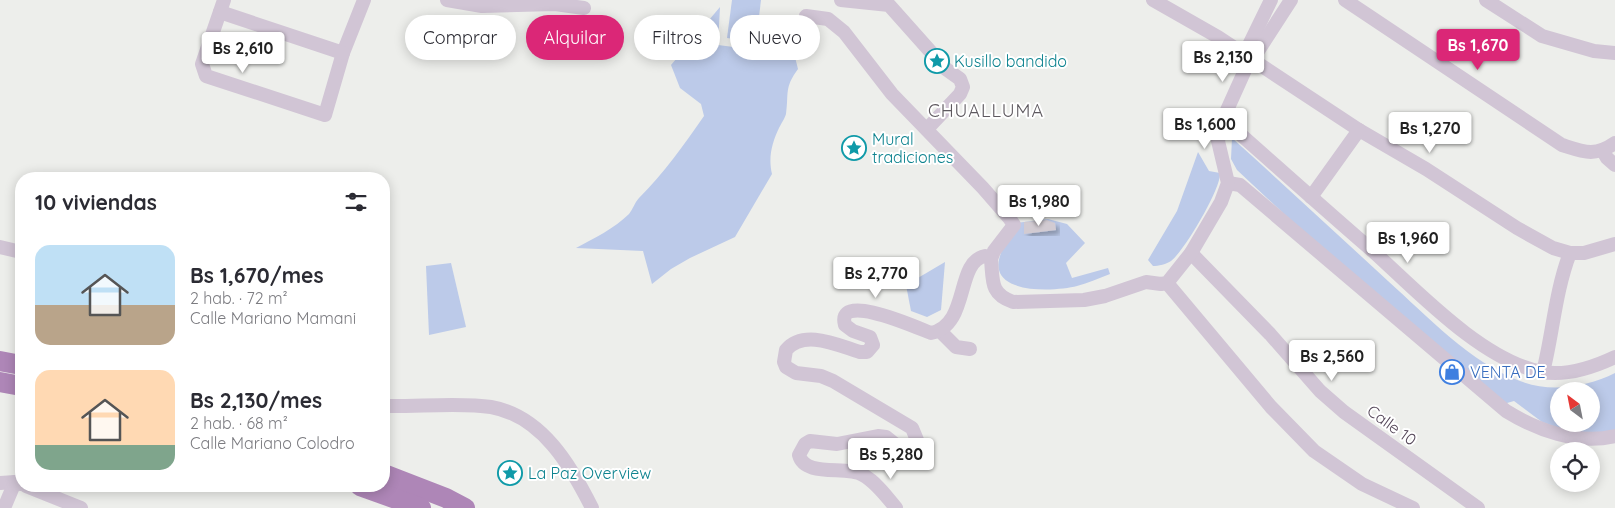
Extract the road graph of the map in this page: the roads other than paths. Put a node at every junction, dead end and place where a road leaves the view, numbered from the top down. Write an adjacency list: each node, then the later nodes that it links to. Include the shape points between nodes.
1 (364, 0): 12 (street)
2 (447, 0): 10 (street, via 482,6 555,4)
3 (841, 0): 16 (street, via 889,5 946,69 962,82 960,94)
4 (1153, 0): 14 (street)
5 (1271, 0): 14 (street, via 1249,45)
6 (1291, 0): 14 (street)
7 (1345, 0): 18 (street, via 1562,145 1586,152)
8 (1486, 0): 13 (street, via 1542,36 1571,46)
9 (222, 6): 12 (street); 12 (street, via 202,64 206,76 218,81 325,115)
10 (584, 8)
11 (820, 18): 16 (street, via 835,23 875,75)
12 (343, 53)
13 (1615, 53)
14 (1250, 59): 15 (street); 17 (street)
15 (1223, 119): 20 (street, via 1218,141); 21 (street)
16 (927, 129): 27 (street, via 1014,225)
17 (1359, 130): 21 (street); 26 (street, via 1517,228 1553,248)
18 (1609, 147): 19 (street, via 1607,158)
19 (1615, 165)
20 (1228, 183): 25 (street, via 1221,202); 38 (street, via 1240,186 1506,411 1526,424 1556,434)
21 (1311, 196): 34 (street, via 1460,328 1509,361)
22 (1615, 244): 26 (street, via 1584,253)
23 (0, 247): 24 (street)
24 (15, 251)
25 (1191, 252): 28 (street); 52 (street, Calle 10, via 1320,391 1344,412)
26 (1570, 253): 34 (street, via 1556,301)
27 (991, 259): 28 (street, via 995,289 999,295 1013,302 1084,300 1146,282); 29 (street, via 985,256 974,262 953,317)
28 (1167, 283): 51 (street, via 1271,407 1314,451 1362,484)
29 (940, 331): 30 (street, via 956,347); 50 (street, via 931,333 873,313 854,311 846,314 845,326 870,338 873,345 867,352 810,338 799,340 786,350 784,362 791,371 833,380 912,428 916,444 906,450 886,437 878,436 848,443 810,441 801,450 800,459 809,466 863,474)
30 (970, 348)
31 (1615, 357): 34 (street, via 1574,371)
32 (0, 361): 33 (highway)
33 (15, 364)
34 (1543, 372)
35 (0, 382): 36 (highway)
36 (15, 385)
37 (390, 406): 49 (street, via 479,406 510,413 546,436 578,479)
38 (1615, 436)
39 (390, 476): 48 (highway)
40 (0, 482): 41 (street)
41 (15, 483)
42 (15, 492): 45 (street)
43 (41, 492): 46 (street)
44 (377, 492): 47 (highway)
45 (4, 508)
46 (81, 508)
47 (421, 508)
48 (465, 508)
49 (592, 508)
50 (896, 508)
51 (1413, 508)
52 (1478, 508)

